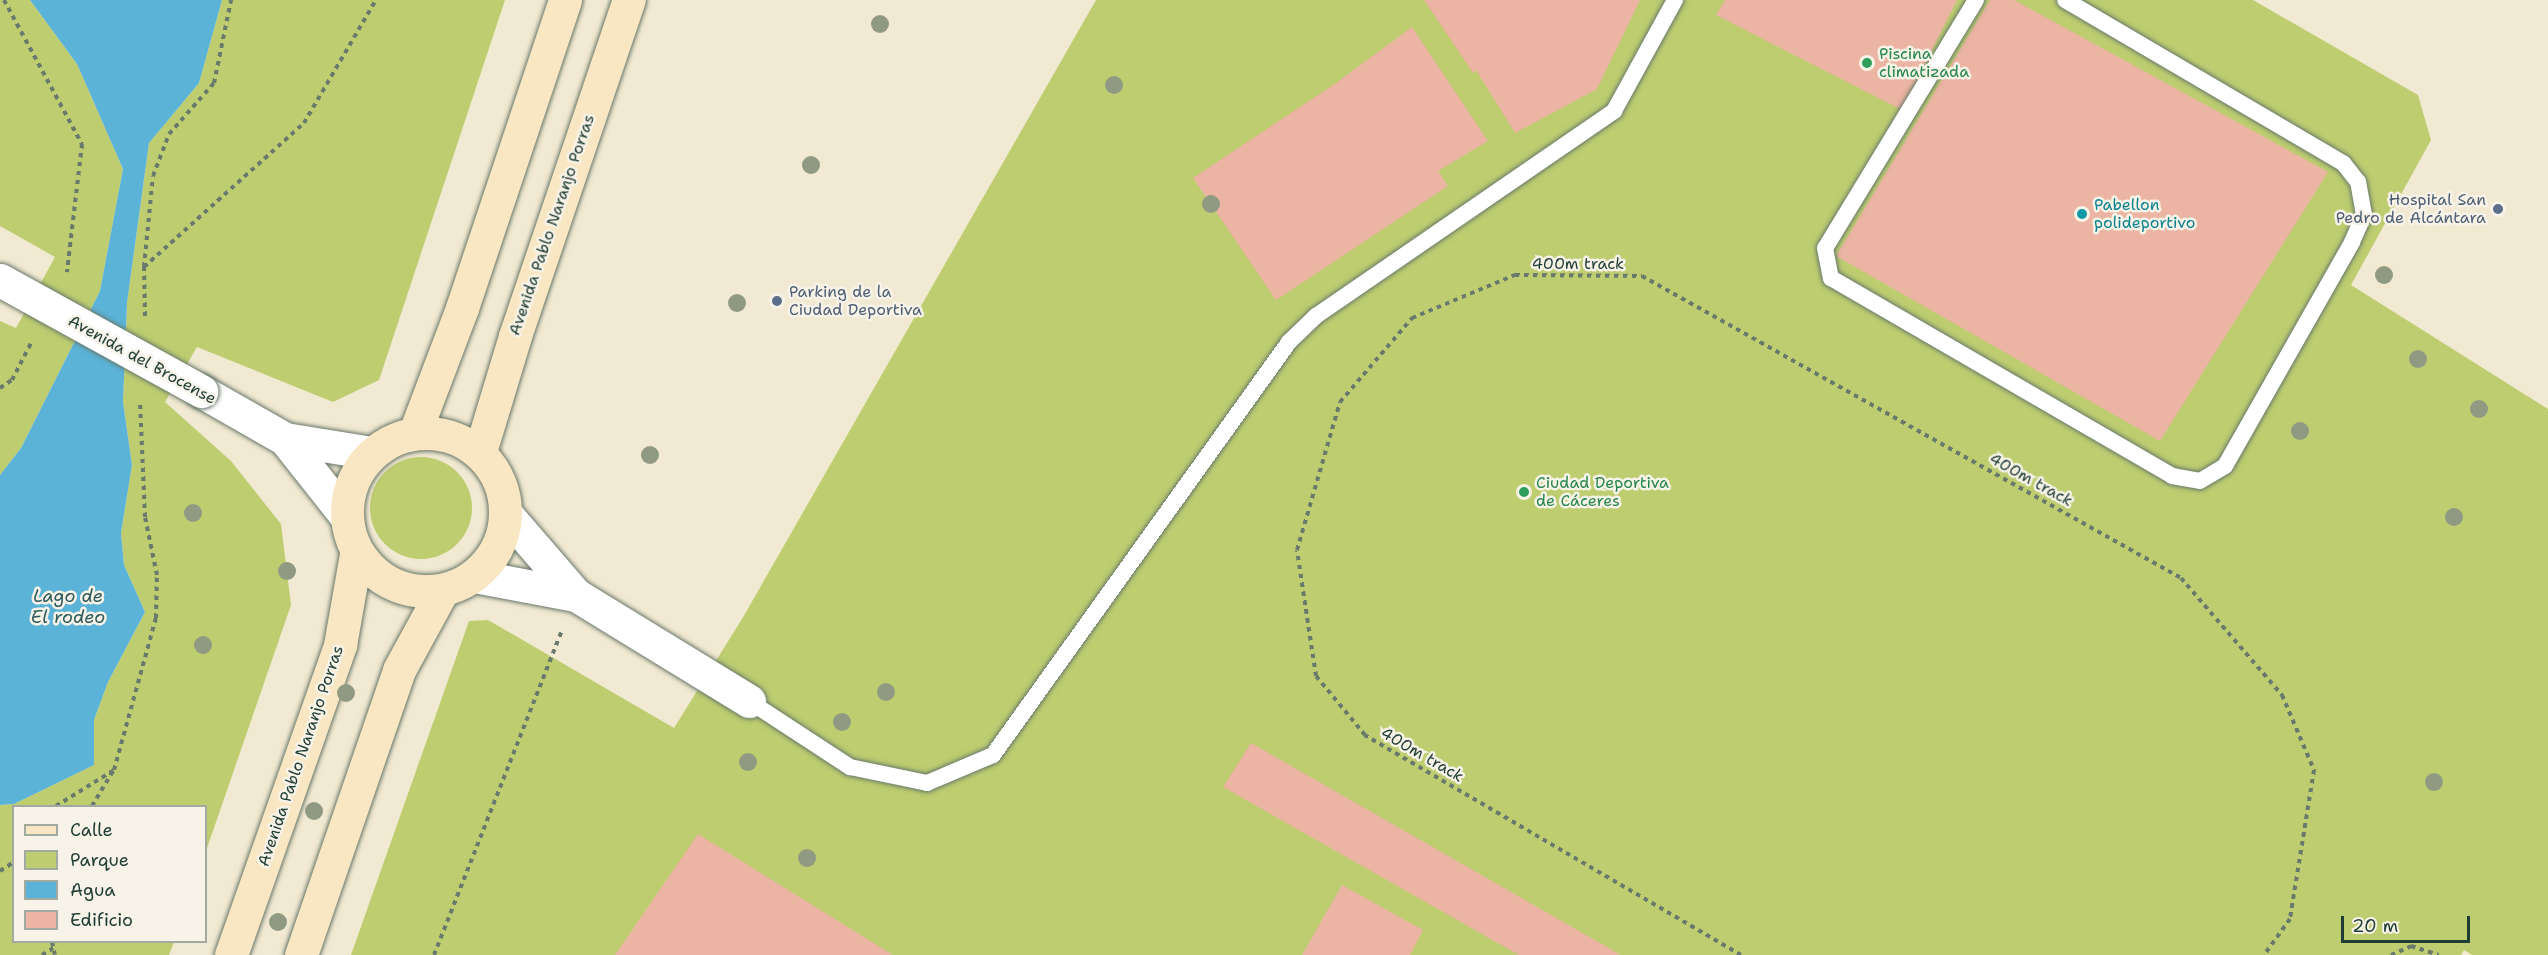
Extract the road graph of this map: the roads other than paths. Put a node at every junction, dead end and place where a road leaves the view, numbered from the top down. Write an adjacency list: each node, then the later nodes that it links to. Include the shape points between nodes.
1 (565, 0): 7 (main road, via 462,308)
2 (629, 0): 9 (main road, Avenida Pablo Naranjo Porras, via 515,336)
3 (1675, 0): 17 (lane, via 1614,111 1316,316 1289,342 993,755 927,783 850,767)
4 (1976, 0): 5 (lane, via 1825,248 1832,278 2172,476 2200,482 2225,466 2352,242 2364,214 2358,182 2343,162)
5 (2065, 0)
6 (0, 280): 8 (street, Avenida del Brocense, bridge)
7 (415, 432): 9 (main road, via 450,435); 10 (main road)
8 (285, 439): 10 (street, Avenida del Brocense); 12 (street, Avenida del Brocense)
9 (480, 452): 11 (main road, via 500,481)
10 (372, 453): 12 (main road, via 352,481)
11 (506, 514): 14 (main road, via 498,548); 16 (street)
12 (345, 515): 13 (main road)
13 (356, 554): 15 (main road, via 393,586); 18 (main road, Avenida Pablo Naranjo Porras, via 340,645)
14 (475, 576): 15 (main road); 16 (street)
15 (442, 591): 19 (main road, via 399,670)
16 (576, 595): 17 (street)
17 (749, 701)
18 (231, 955)
19 (301, 955)

